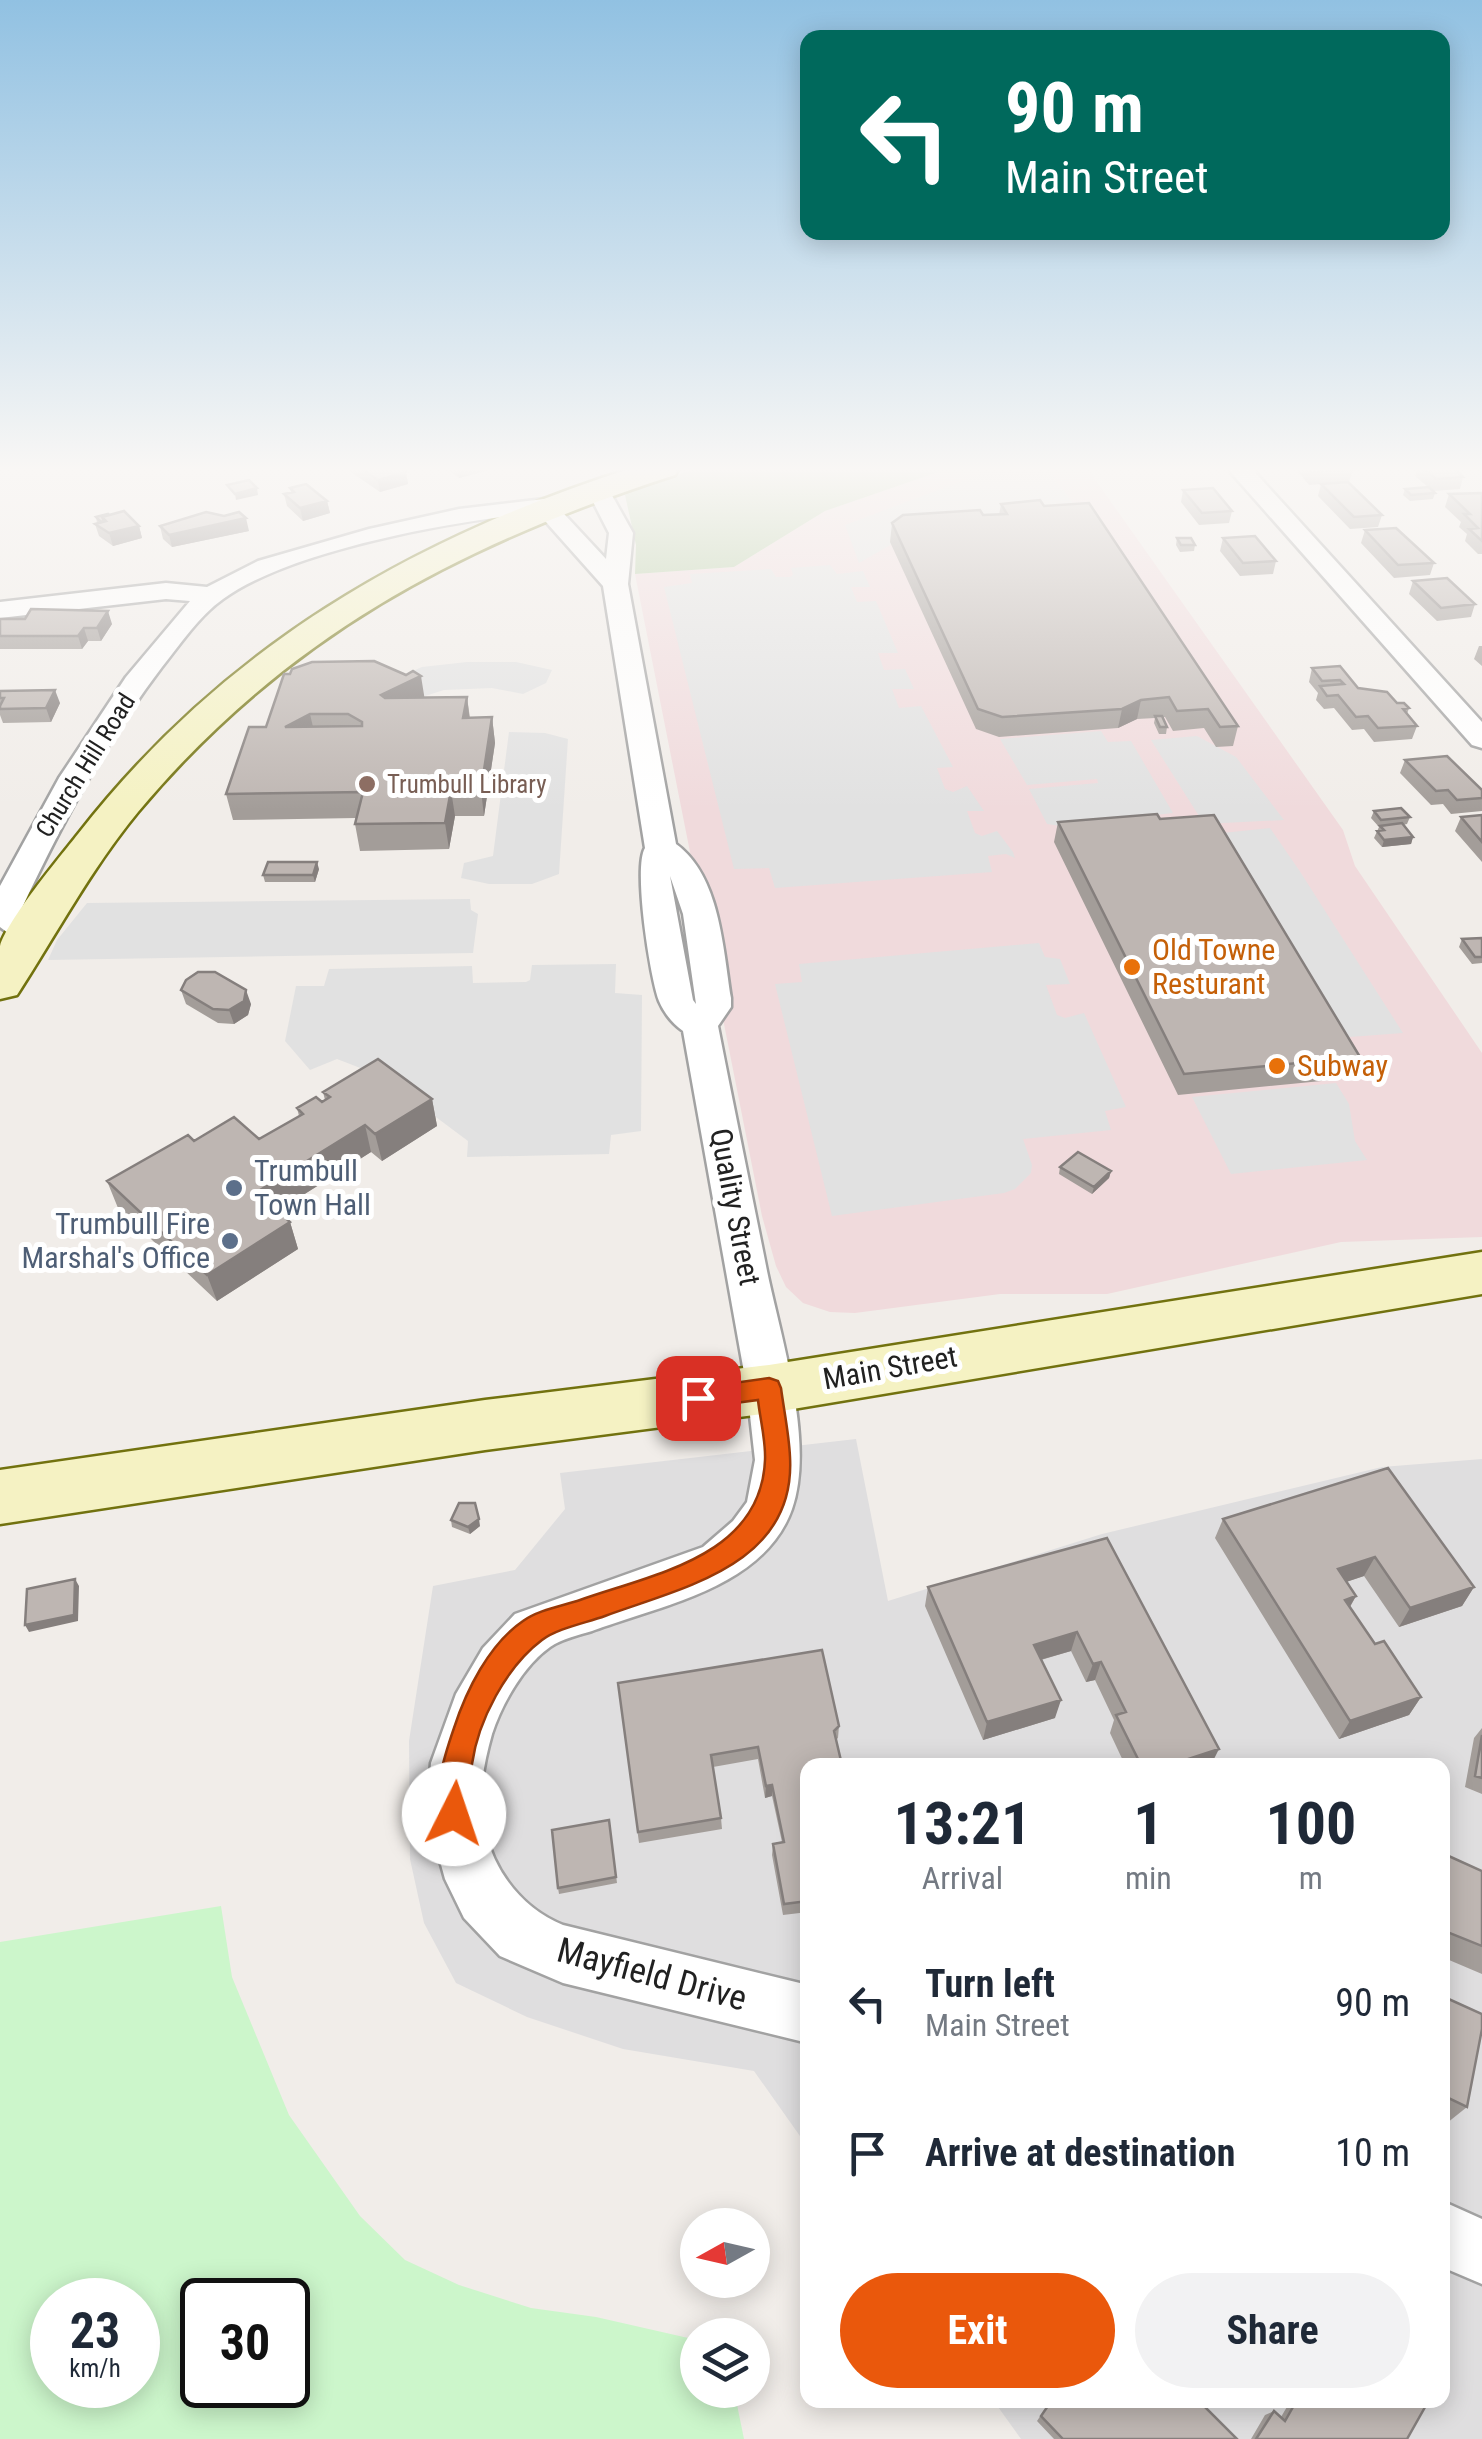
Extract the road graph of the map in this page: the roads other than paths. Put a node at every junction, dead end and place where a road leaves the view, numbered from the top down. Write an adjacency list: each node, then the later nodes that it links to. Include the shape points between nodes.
1 (237, 582): 5 (street, Church Hill Road)
2 (393, 582): 11 (main road, Church Hill Road, via 262,666 144,776)
3 (1340, 582): 7 (street)
4 (614, 584): 8 (street, Quality Street)
5 (211, 595): 6 (street, via 166,591); 11 (street, Church Hill Road, via 118,704 32,850 3,912)
6 (0, 610)
7 (1482, 739)
8 (661, 848): 9 (street, Quality Street, via 684,869); 10 (street, Quality Street, via 653,865)
9 (700, 924): 10 (street); 13 (street, Quality Street, via 714,998)
10 (664, 926): 13 (street, Quality Street, via 676,1000)
11 (28, 932): 12 (main road, Church Hill Road)
12 (0, 984)
13 (700, 1026): 15 (street, Quality Street)
14 (1482, 1273): 15 (main road, Main Street)
15 (769, 1388): 16 (main road, Main Street); 17 (street, Mayfield Drive, via 778,1460 769,1508 750,1534 720,1562 533,1630 501,1664 474,1711 457,1762 454,1814 464,1860 484,1898 520,1936 579,1958)
16 (0, 1497)
17 (800, 2012)
18 (1450, 2236): 19 (street)
19 (1482, 2252)

